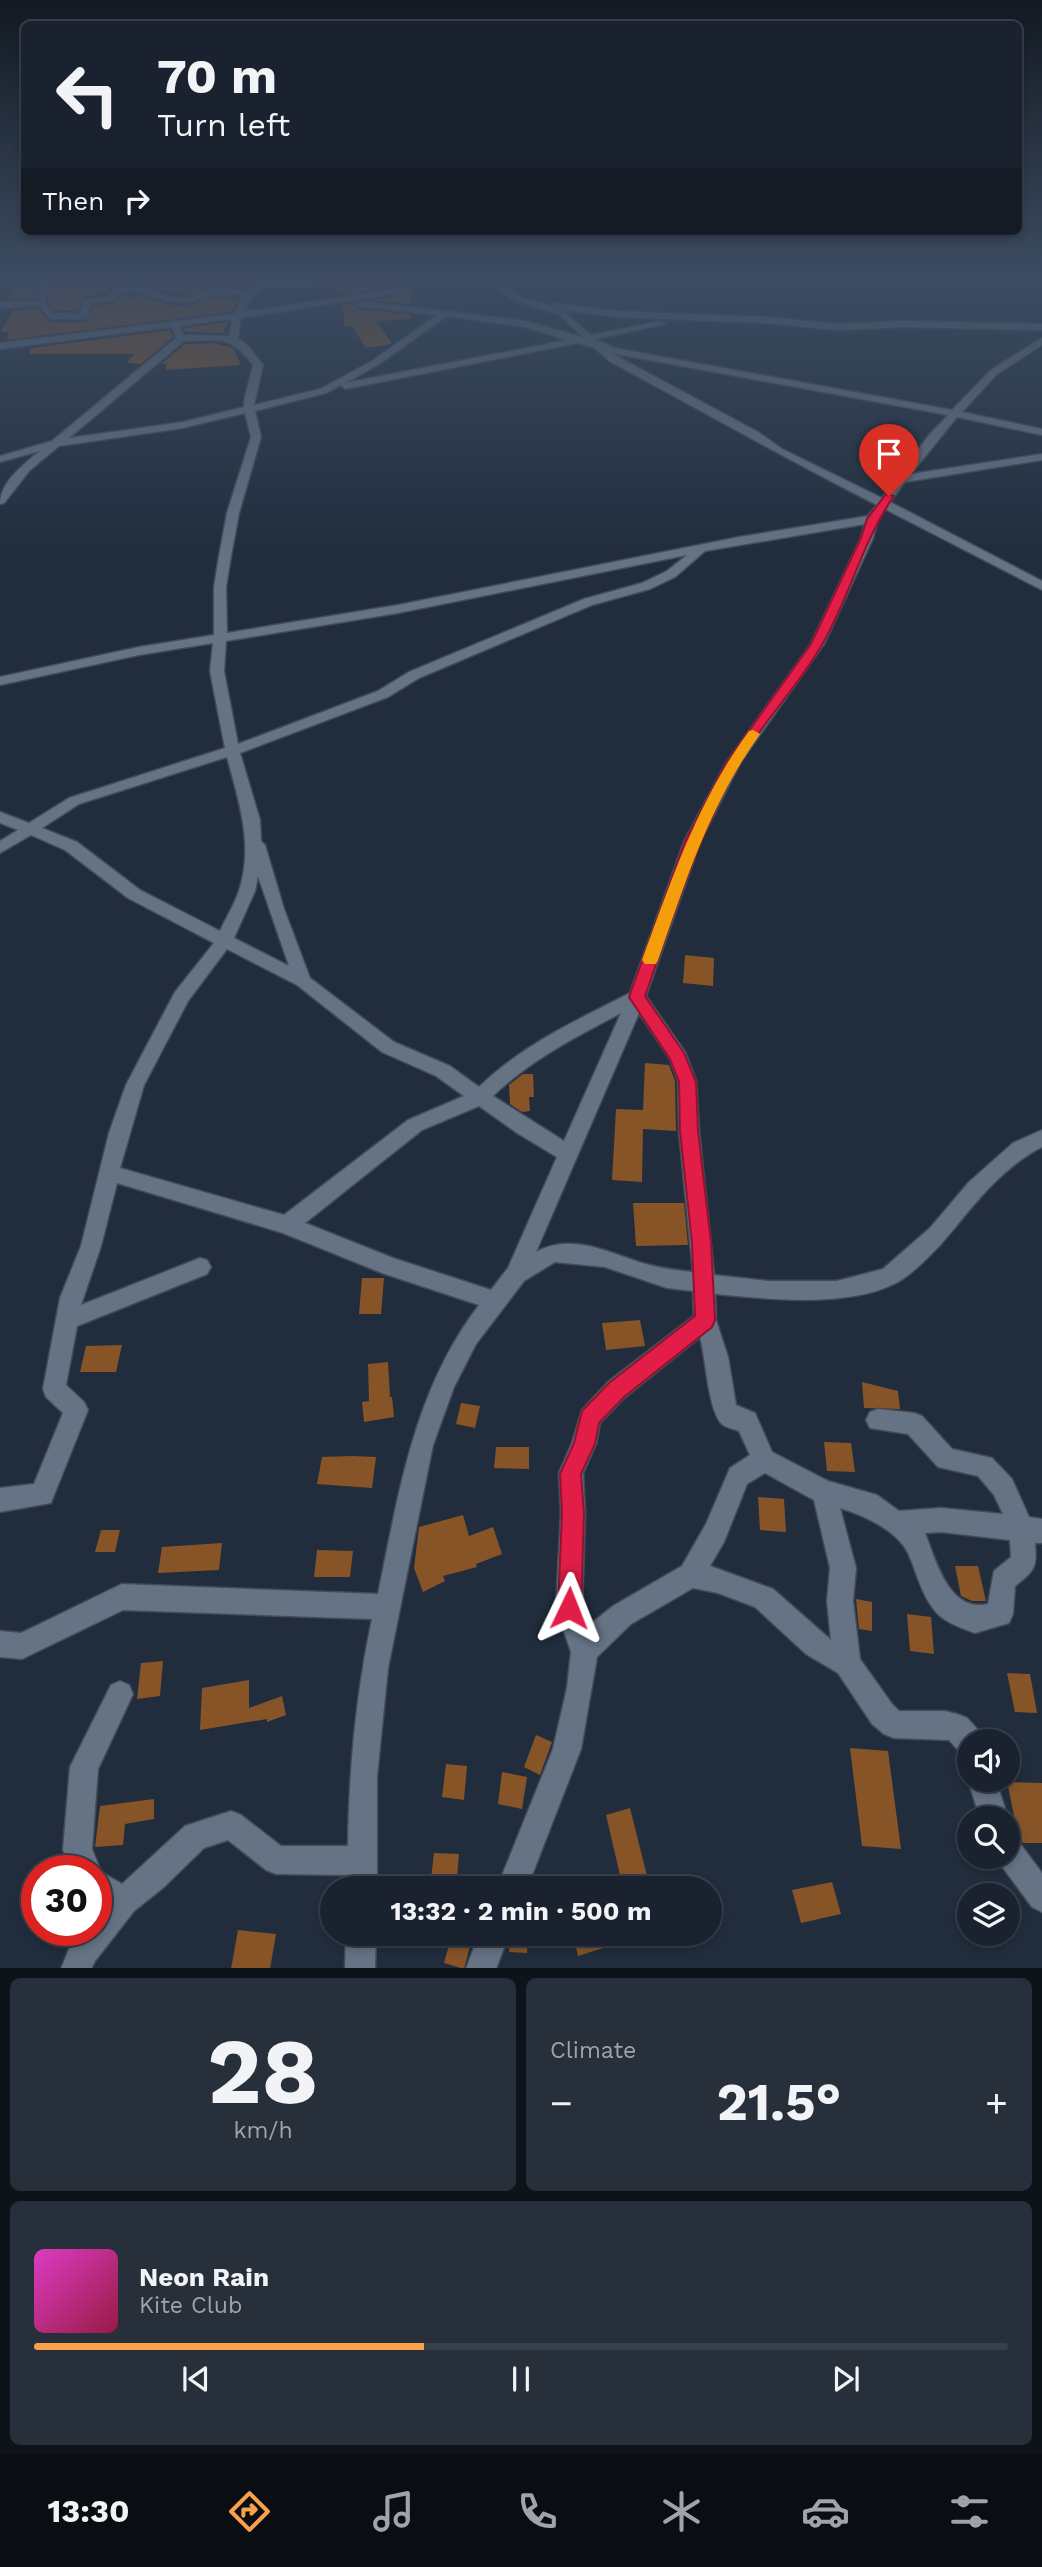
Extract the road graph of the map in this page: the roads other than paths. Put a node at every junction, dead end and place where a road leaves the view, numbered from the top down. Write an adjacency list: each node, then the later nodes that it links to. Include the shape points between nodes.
1 (143, 372): 12 (street)
2 (257, 372): 9 (street)
3 (360, 372): 8 (street)
4 (414, 372): 8 (street)
5 (636, 372): 17 (street, via 754,434)
6 (738, 372): 10 (street)
7 (994, 372): 10 (street)
8 (328, 389): 9 (street)
9 (249, 410): 12 (street); 20 (street, via 256,437 225,556)
10 (955, 414): 11 (street); 15 (street)
11 (1042, 432)
12 (54, 444): 14 (street); 16 (street, via 26,468)
13 (1042, 457): 15 (street)
14 (0, 459)
15 (902, 479): 17 (street)
16 (0, 501)
17 (877, 512): 18 (street); 19 (street, via 977,550); 29 (street, via 824,632 733,763 692,842)
18 (702, 549): 20 (street); 22 (street, via 671,574 646,586 588,602 414,675 383,694)
19 (1042, 586)
20 (219, 639): 21 (street); 22 (street, via 217,671)
21 (0, 681)
22 (233, 751): 24 (street); 25 (street, via 74,801)
23 (0, 817): 25 (street)
24 (252, 828): 27 (street, via 254,857 247,891); 28 (street)
25 (30, 829): 26 (street); 27 (street, via 71,846 134,894)
26 (0, 848)
27 (224, 942): 28 (street); 33 (street, via 180,997 135,1085)
28 (303, 981): 30 (street, via 388,1047 443,1071)
29 (637, 997): 30 (street, via 561,1035 506,1072); 32 (street); 37 (street, via 678,1058 687,1082)
30 (481, 1097): 32 (street); 34 (street, via 415,1125)
31 (1042, 1138): 37 (street, via 1020,1149 976,1188 937,1234 889,1277 836,1290)
32 (568, 1153): 36 (street)
33 (111, 1173): 34 (street); 39 (street)
34 (288, 1225): 38 (street, via 389,1266)
35 (200, 1267): 39 (street)
36 (516, 1274): 37 (street, via 551,1254 576,1253 608,1258 667,1279); 38 (street)
37 (702, 1284): 40 (street)
38 (495, 1301): 48 (street, via 468,1337 421,1445)
39 (67, 1320): 44 (street, via 54,1389 76,1410 41,1495)
40 (705, 1320): 42 (street, via 717,1357 725,1410 732,1418 747,1421); 50 (street, via 616,1390 590,1418 570,1474 569,1608)
41 (878, 1420): 46 (street, via 914,1424 946,1459 984,1466)
42 (764, 1460): 43 (street); 47 (street, via 738,1476 715,1533)
43 (824, 1492): 45 (street, via 868,1504); 51 (street, via 843,1568 840,1601)
44 (0, 1500)
45 (896, 1523): 46 (street, via 941,1520); 46 (street, via 916,1542 930,1581 950,1608 975,1620 1000,1614 1003,1580 1024,1563)
46 (1032, 1530)
47 (691, 1575): 50 (street, via 622,1615); 51 (street, via 764,1598 815,1645)
48 (387, 1607): 49 (street, via 122,1597 22,1646); 56 (street, via 363,1776)
49 (0, 1644)
50 (584, 1652): 57 (street, via 567,1749)
51 (847, 1664): 53 (street, via 894,1724)
52 (121, 1694): 54 (street, via 83,1767)
53 (958, 1729)
54 (80, 1855)
55 (1020, 1867): 59 (street)
56 (362, 1875): 60 (street, via 276,1860 230,1825 195,1836)
57 (517, 1876)
58 (112, 1894): 60 (street)
59 (1042, 1897)
60 (124, 1901): 63 (street, via 84,1950)
61 (361, 1946): 64 (street)
62 (490, 1946): 65 (street)
63 (76, 1968)
64 (360, 1968)
65 (481, 1968)

